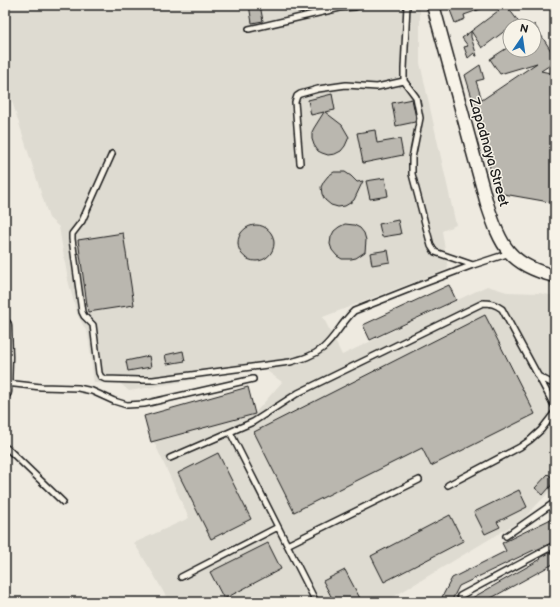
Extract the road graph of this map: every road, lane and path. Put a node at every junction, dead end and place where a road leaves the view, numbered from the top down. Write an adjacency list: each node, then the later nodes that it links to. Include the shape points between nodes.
1 (362, 5): 4 (lane)
2 (407, 5): 5 (lane)
3 (433, 5): 8 (street, Zapadnaya Street, via 487,204 498,233)
4 (249, 29)
5 (404, 82): 7 (lane, via 377,87 346,85 318,89 297,96); 9 (lane, via 416,97 420,118 412,158 412,174 431,246 435,252)
6 (112, 154): 9 (lane, via 82,221 72,234 82,312 93,325 99,373 105,379 154,380 304,358 329,342 354,311)
7 (300, 163)
8 (510, 253): 9 (lane); 10 (street, Zapadnaya Street, via 522,264)
9 (473, 265)
10 (555, 276)
11 (5, 326): 15 (street)
12 (538, 376): 14 (lane); 16 (lane); 18 (lane, via 502,309 490,303 483,303 298,393 253,422)
13 (253, 379): 15 (lane, via 144,404 127,405 78,388)
14 (555, 385)
15 (5, 388)
16 (555, 408)
17 (555, 412): 22 (lane, via 541,430 520,447)
18 (230, 432): 20 (lane); 25 (lane)
19 (5, 447): 23 (lane)
20 (170, 458)
21 (419, 480): 27 (lane)
22 (448, 485)
23 (63, 502)
24 (555, 502): 26 (lane)
25 (278, 527): 27 (lane); 29 (lane)
26 (506, 536)
27 (287, 545): 31 (lane)
28 (555, 545): 30 (lane)
29 (181, 577)
30 (460, 596)
31 (316, 602)

